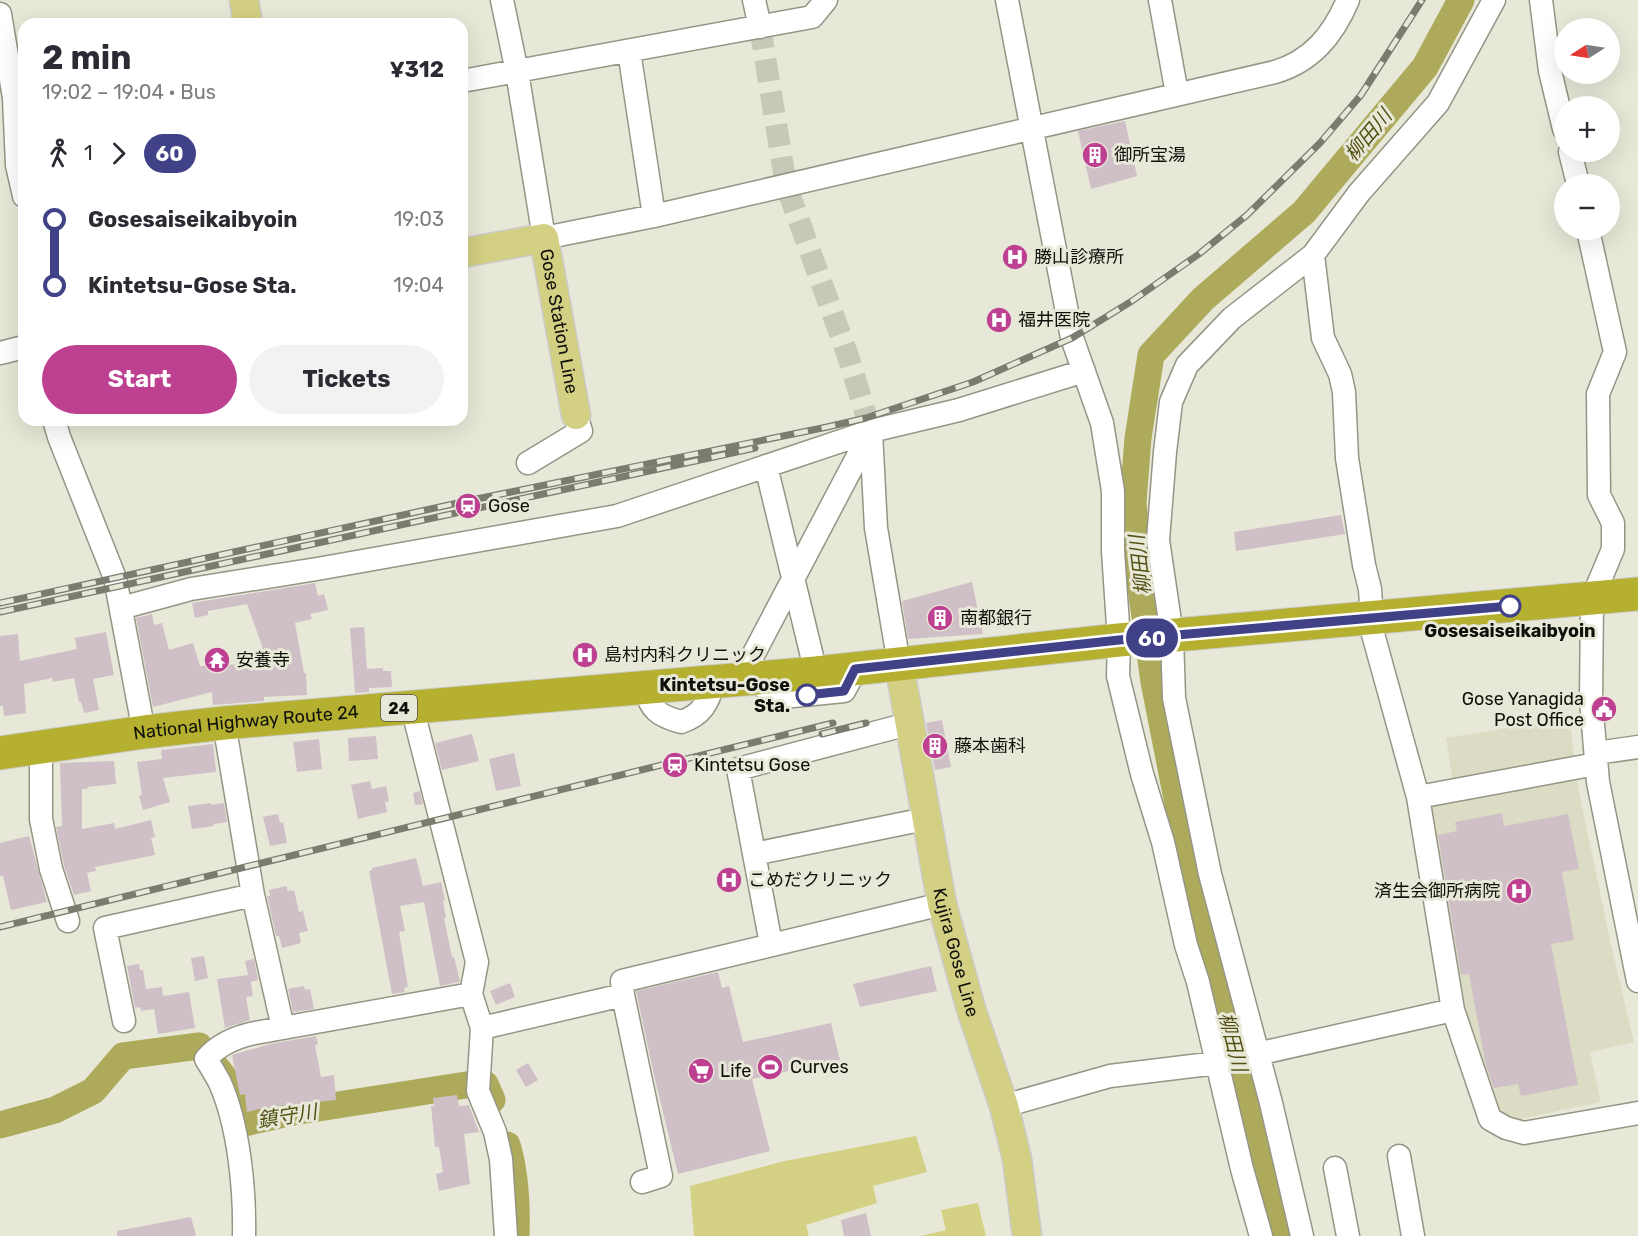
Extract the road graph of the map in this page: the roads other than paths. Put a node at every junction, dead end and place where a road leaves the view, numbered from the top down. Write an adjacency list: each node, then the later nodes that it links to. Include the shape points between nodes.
1 (244, 0): 11 (main road)
2 (502, 0): 14 (street)
3 (754, 0): 12 (street)
4 (826, 0): 12 (street, via 812,16)
5 (1007, 0): 19 (street)
6 (1160, 0): 16 (street)
7 (1348, 0): 16 (street, via 1336,26 1299,63)
8 (1494, 0): 25 (street, via 1438,103 1359,193)
9 (1541, 0): 17 (street)
10 (0, 14): 18 (street)
11 (247, 18)
12 (760, 27): 13 (street)
13 (629, 51): 14 (street); 21 (street)
14 (517, 72): 15 (street); 22 (street)
15 (468, 80)
16 (1177, 94): 19 (street)
17 (1556, 96)
18 (7, 100): 20 (street)
19 (1033, 127): 21 (street); 28 (street, via 1071,338)
20 (18, 169)
21 (654, 216): 22 (street)
22 (544, 238): 24 (main road, Gose Station Line); 29 (main road, Gose Station Line)
23 (1590, 240): 36 (street, via 1615,352 1598,394 1599,495 1613,524 1613,549)
24 (468, 252)
25 (1312, 255): 38 (street, via 1323,338 1344,392 1347,458); 39 (street, via 1233,318 1187,365 1171,402)
26 (18, 348): 27 (street)
27 (0, 353)
28 (1084, 371): 31 (street, via 959,410); 39 (street, via 1102,423 1113,491 1113,551)
29 (576, 415): 32 (street, via 580,430)
30 (56, 426): 37 (street, via 115,578)
31 (870, 431): 33 (street); 34 (street); 40 (street, via 876,528)
32 (528, 463)
33 (766, 466): 34 (street); 37 (street, via 617,516 191,589)
34 (794, 578): 42 (street); 43 (street)
35 (1638, 594): 36 (highway, National Highway Route 24 / 24)
36 (1592, 598): 38 (highway, National Highway Route 24 / 24); 51 (street, via 1591,701)
37 (121, 608): 47 (street)
38 (1372, 618): 39 (highway, National Highway Route 24 / 24); 52 (street, via 1373,634)
39 (1146, 638): 40 (highway, National Highway Route 24 / 24); 66 (street, via 1174,698 1210,874); 67 (street, via 1118,676)
40 (899, 664): 41 (highway, National Highway Route 24 / 24); 46 (main road, Kujira Gose Line)
41 (855, 669): 42 (highway, National Highway Route 24 / 24); 43 (street, via 844,691 773,698)
42 (816, 673): 43 (highway, National Highway Route 24 / 24)
43 (737, 680): 44 (highway, National Highway Route 24 / 24)
44 (412, 707): 45 (highway, National Highway Route 24 / 24); 60 (street, via 477,962)
45 (224, 723): 47 (highway, National Highway Route 24 / 24); 55 (street)
46 (908, 724): 53 (main road, Kujira Gose Line); 54 (street, via 738,768)
47 (144, 732): 48 (highway, National Highway Route 24 / 24)
48 (41, 746): 50 (highway, National Highway Route 24 / 24); 57 (street, via 41,819 51,869)
49 (1638, 747): 51 (street)
50 (0, 753)
51 (1596, 759): 52 (street); 59 (street)
52 (1418, 797): 62 (street)
53 (925, 819): 54 (street); 56 (main road, Kujira Gose Line)
54 (754, 854): 58 (street)
55 (253, 895): 63 (street, via 105,928); 64 (street)
56 (942, 904): 58 (street); 68 (main road, Kujira Gose Line, via 971,1009)
57 (68, 921)
58 (771, 944): 61 (street, via 622,981)
59 (1638, 981)
60 (471, 994): 64 (street); 65 (street)
61 (623, 995): 65 (street); 72 (street, via 661,1176)
62 (1453, 1010): 66 (street); 69 (street, via 1490,1119 1506,1128 1524,1133)
63 (124, 1021)
64 (283, 1028): 73 (street, via 236,1037 214,1049 206,1059 220,1083 233,1123 245,1206)
65 (482, 1028): 74 (street, via 478,1091 501,1159)
66 (1258, 1054): 67 (street); 77 (street)
67 (1217, 1063): 68 (street, via 1110,1076); 76 (street)
68 (1004, 1106): 75 (main road, Kujira Gose Line, via 1017,1160)
69 (1638, 1113)
70 (1399, 1156): 79 (street)
71 (1335, 1168): 78 (street)
72 (642, 1182)
73 (244, 1236)
74 (506, 1236)
75 (1027, 1236)
76 (1261, 1236)
77 (1302, 1236)
78 (1348, 1236)
79 (1413, 1236)

